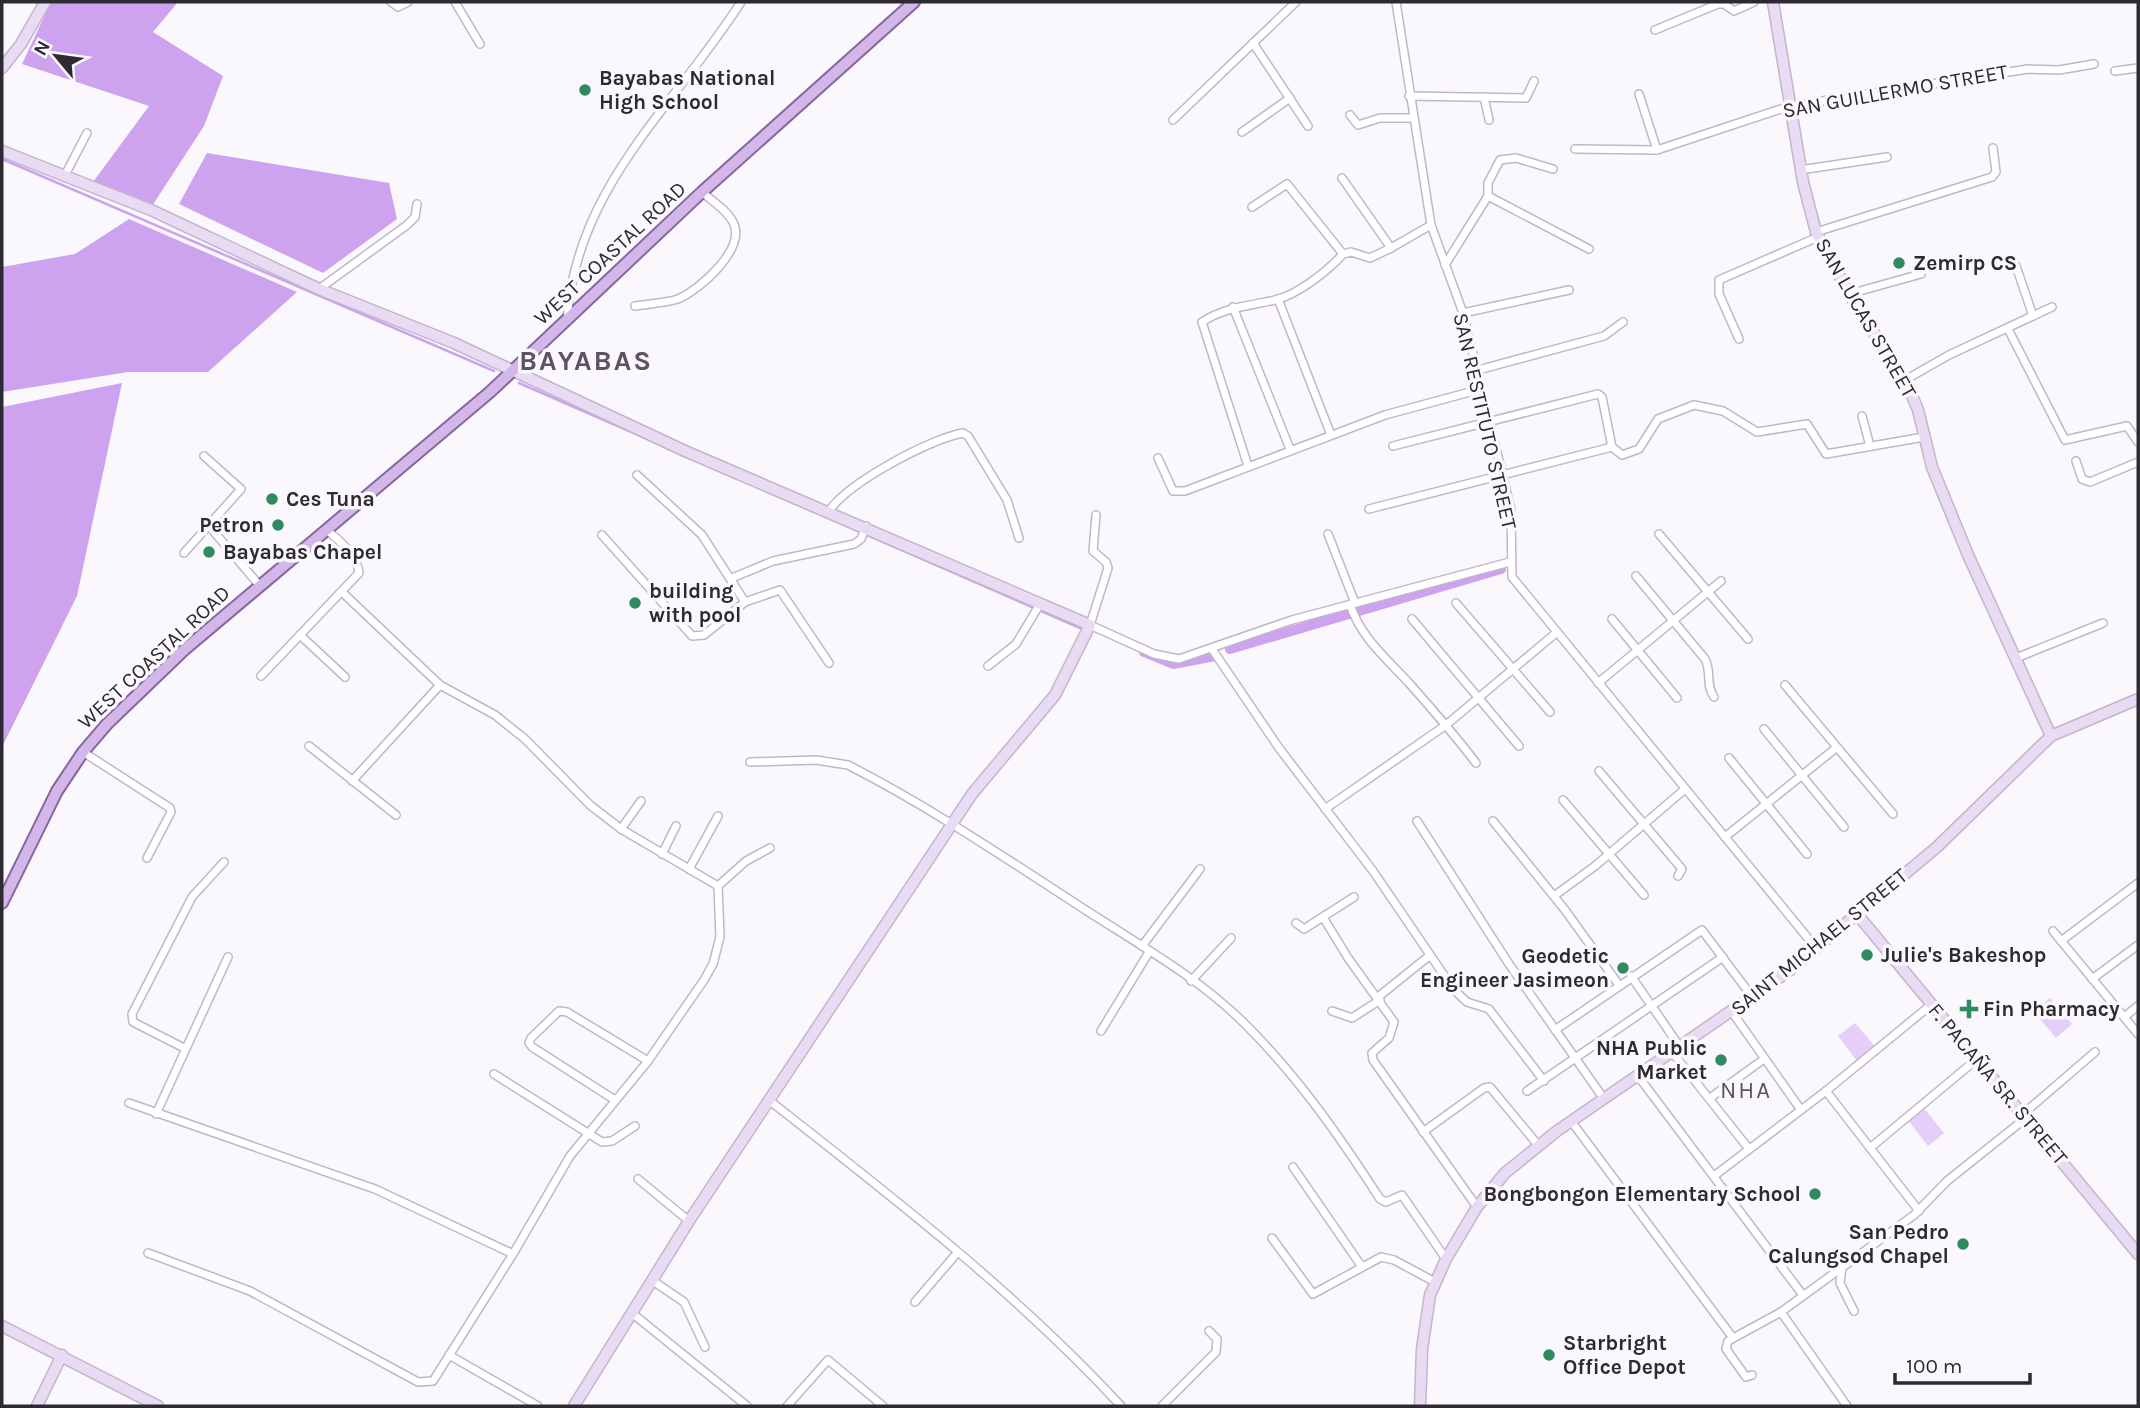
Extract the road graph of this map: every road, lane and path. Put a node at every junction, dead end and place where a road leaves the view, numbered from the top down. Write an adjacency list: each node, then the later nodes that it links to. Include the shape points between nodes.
1 (45, 2): 15 (street)
2 (391, 2): 3 (street, via 398,7)
3 (408, 2)
4 (455, 2): 13 (street)
5 (741, 2): 61 (street, via 601,198 579,252)
6 (914, 2): 40 (main road, WEST COASTAL ROAD)
7 (1296, 2): 12 (street)
8 (1396, 2): 20 (street, SAN RESTITUTO STREET)
9 (1754, 2): 11 (street, via 1734,11 1718,4)
10 (1773, 2): 23 (street, SAN LUCAS STREET)
11 (1655, 30)
12 (1252, 43): 21 (street); 26 (street)
13 (480, 44)
14 (2094, 65): 23 (street, SAN GUILLERMO STREET, via 2028,69)
15 (2, 68)
16 (2138, 68): 17 (street)
17 (2115, 71)
18 (1534, 81): 22 (street, via 1526,98)
19 (1639, 94): 34 (street)
20 (1409, 96): 22 (street); 25 (street, SAN RESTITUTO STREET)
21 (1290, 97): 28 (street); 29 (street)
22 (1485, 97): 27 (street)
23 (1790, 106): 34 (street, SAN GUILLERMO STREET); 37 (street, SAN LUCAS STREET)
24 (1350, 115): 25 (street, via 1358,125 1380,118)
25 (1412, 118): 44 (street, SAN RESTITUTO STREET)
26 (1173, 120)
27 (1489, 120)
28 (1308, 126)
29 (1242, 132)
30 (87, 133): 38 (street)
31 (1993, 148): 45 (street, via 1996,172 1992,177)
32 (1575, 149): 34 (street, SAN GUILLERMO STREET)
33 (2, 150): 38 (street)
34 (1657, 150)
35 (1887, 157): 37 (street)
36 (1553, 169): 41 (street, via 1516,158 1500,160 1488,183)
37 (1800, 170): 45 (street, SAN LUCAS STREET)
38 (64, 178): 52 (street, via 151,211)
39 (1342, 178): 46 (street)
40 (702, 192): 56 (street, via 733,220 735,244 720,265 688,293); 61 (main road, WEST COASTAL ROAD)
41 (1488, 196): 47 (street); 49 (street)
42 (416, 204): 52 (street, via 415,217 407,225)
43 (1252, 207): 48 (street, via 1289,184)
44 (1431, 225): 46 (street); 49 (street, SAN RESTITUTO STREET)
45 (1817, 234): 54 (street, SAN LUCAS STREET); 64 (street, via 1720,280 1719,294)
46 (1391, 248): 48 (street, via 1370,258)
47 (1589, 249)
48 (1343, 254): 55 (street, via 1319,276)
49 (1445, 265): 59 (street, SAN RESTITUTO STREET)
50 (2016, 266): 60 (street)
51 (1921, 274): 54 (street)
52 (319, 289): 66 (street, via 454,343)
53 (1569, 290): 59 (street)
54 (1849, 294): 67 (street, SAN LUCAS STREET)
55 (1278, 299): 57 (street); 71 (street)
56 (635, 306)
57 (1233, 307): 77 (street); 82 (street, via 1201,323)
58 (2052, 307): 60 (street)
59 (1463, 313): 65 (street, SAN RESTITUTO STREET)
60 (2033, 316): 63 (street)
61 (566, 321): 66 (main road, WEST COASTAL ROAD)
62 (1623, 322): 65 (street, via 1604,337)
63 (2008, 329): 67 (street); 73 (street, via 2065,440 2128,426)
64 (1739, 339)
65 (1478, 370): 68 (street, SAN RESTITUTO STREET)
66 (511, 372): 86 (street); 90 (main road, WEST COASTAL ROAD)
67 (1905, 380): 72 (street, SAN LUCAS STREET)
68 (1481, 388): 70 (street, SAN RESTITUTO STREET); 71 (street)
69 (1862, 416): 75 (street)
70 (1489, 422): 74 (street); 76 (street, via 1598,394); 83 (street, SAN RESTITUTO STREET)
71 (1331, 435): 77 (street)
72 (1924, 436): 75 (street); 117 (street, SAN LUCAS STREET, via 1968,555)
73 (2138, 442)
74 (1393, 446)
75 (1870, 446): 76 (street, via 1825,453 1807,424 1753,431 1723,411 1696,404 1655,421 1639,449 1622,455)
76 (1612, 447): 83 (street)
77 (1290, 449): 82 (street)
78 (204, 456): 88 (street, via 241,489)
79 (1157, 458): 82 (street, via 1169,486 1178,492)
80 (2076, 461): 81 (street, via 2082,479 2090,482)
81 (2138, 462)
82 (1248, 466)
83 (1500, 473): 85 (street); 96 (street, SAN RESTITUTO STREET, via 1513,520)
84 (637, 475): 98 (street, via 702,535)
85 (1369, 509)
86 (829, 511): 89 (street); 94 (street, via 844,491 885,466 963,433 1007,500)
87 (1096, 515): 111 (street, via 1093,551 1108,568)
88 (209, 526): 95 (street); 100 (street)
89 (865, 528): 98 (street, via 854,544 773,561); 106 (street)
90 (326, 530): 100 (main road, WEST COASTAL ROAD); 101 (street, via 360,570)
91 (1328, 534): 105 (street)
92 (1659, 534): 102 (street)
93 (602, 535): 103 (street, via 692,636 704,635)
94 (1019, 538)
95 (184, 553)
96 (1510, 562): 105 (street); 112 (street, SAN RESTITUTO STREET, via 1516,584)
97 (1636, 576): 109 (street)
98 (732, 578): 103 (street)
99 (1721, 582): 102 (street)
100 (260, 586): 137 (main road, WEST COASTAL ROAD, via 164,669)
101 (343, 593): 113 (street); 124 (street)
102 (1707, 593): 109 (street); 114 (street)
103 (746, 602): 118 (street, via 780,590)
104 (1456, 603): 120 (street)
105 (1352, 605): 115 (street, via 1262,629); 131 (street, via 1353,616 1376,648)
106 (1039, 606): 111 (street); 119 (street, via 1016,645)
107 (1412, 619): 126 (street)
108 (1612, 619): 116 (street)
109 (1674, 621): 116 (street); 127 (street, via 1708,664 1708,686)
110 (2103, 624): 117 (street)
111 (1090, 625): 115 (street, via 1171,659); 156 (street, via 1055,695)
112 (1556, 632): 120 (street); 123 (street, SAN RESTITUTO STREET)
113 (300, 635): 121 (street); 122 (street)
114 (1748, 639)
115 (1212, 649): 148 (street)
116 (1639, 650): 123 (street); 128 (street)
117 (2016, 658): 133 (street, SAN LUCAS STREET)
118 (829, 663)
119 (988, 666)
120 (1513, 669): 126 (street); 130 (street)
121 (261, 676)
122 (345, 677)
123 (1598, 683): 144 (street, SAN RESTITUTO STREET)
124 (440, 685): 143 (street); 158 (street, via 495,715)
125 (1785, 685): 136 (street)
126 (1480, 696): 131 (street); 135 (street)
127 (1714, 697)
128 (1677, 698)
129 (2138, 699): 133 (street)
130 (1550, 712)
131 (1446, 725): 140 (street); 148 (street)
132 (1764, 729): 142 (street)
133 (2051, 736): 175 (street, SAINT MICHAEL STREET, via 1952,833)
134 (309, 746): 143 (street)
135 (1519, 746)
136 (1836, 748): 142 (street); 149 (street)
137 (83, 752): 164 (street, via 170,808); 174 (main road, WEST COASTAL ROAD, via 57,790)
138 (1729, 758): 147 (street)
139 (750, 762): 156 (street, via 844,763)
140 (1476, 763)
141 (1599, 771): 154 (street)
142 (1802, 775): 147 (street); 157 (street)
143 (352, 781): 150 (street)
144 (1685, 789): 154 (street); 159 (street, SAN RESTITUTO STREET)
145 (641, 800): 158 (street)
146 (1563, 800): 162 (street)
147 (1766, 804): 159 (street); 163 (street)
148 (1325, 809): 184 (street)
149 (1893, 814)
150 (396, 816)
151 (719, 816): 166 (street)
152 (1417, 821): 199 (street)
153 (1493, 821): 172 (street)
154 (1644, 824): 162 (street); 168 (street, via 1682,869)
155 (676, 826): 161 (street)
156 (950, 826): 183 (street); 217 (street)
157 (1844, 827)
158 (621, 829): 161 (street)
159 (1725, 837): 182 (street, SAN RESTITUTO STREET)
160 (770, 848): 170 (street)
161 (662, 854): 166 (street)
162 (1610, 854): 171 (street); 172 (street)
163 (1807, 854)
164 (147, 858)
165 (223, 862): 202 (street, via 192,897 132,1014 133,1022)
166 (689, 869): 170 (street)
167 (1200, 869): 183 (street)
168 (1678, 876)
169 (2138, 883): 180 (street)
170 (718, 886): 208 (street, via 720,937 713,964)
171 (1644, 895)
172 (1554, 896): 190 (street)
173 (1354, 897): 176 (street)
174 (2, 903)
175 (1857, 914): 182 (street, SAINT MICHAEL STREET); 193 (street, F. PACAÑA SR. STREET)
176 (1324, 916): 177 (street, via 1302,930); 191 (street)
177 (1296, 923)
178 (2053, 930): 180 (street)
179 (1231, 938): 189 (street)
180 (2061, 941): 188 (street)
181 (2138, 944): 188 (street)
182 (1816, 948): 192 (street, SAINT MICHAEL STREET)
183 (1145, 949): 189 (street); 200 (street)
184 (1429, 956): 191 (street); 211 (street, via 1461,999 1497,1016)
185 (228, 957): 202 (street)
186 (1723, 957): 187 (street, via 1701,930); 192 (street); 194 (street)
187 (1631, 976): 190 (street); 194 (street)
188 (2092, 979): 198 (street)
189 (1191, 981): 240 (street, via 1245,1023 1337,1134 1380,1199 1386,1202 1402,1195)
190 (1619, 985): 199 (street)
191 (1378, 998): 196 (street, via 1352,1018); 224 (street, via 1395,1027 1372,1055)
192 (1753, 998): 197 (street, SAINT MICHAEL STREET)
193 (1932, 1004): 207 (street, F. PACAÑA SR. STREET); 213 (street)
194 (1652, 1006): 203 (street); 205 (street)
195 (2138, 1006): 198 (street)
196 (1332, 1012)
197 (1732, 1012): 203 (street, SAINT MICHAEL STREET); 206 (street)
198 (2124, 1017): 201 (street)
199 (1555, 1030): 205 (street)
200 (1101, 1031)
201 (2138, 1034)
202 (184, 1048): 220 (street)
203 (1676, 1050): 210 (street, SAINT MICHAEL STREET); 214 (street)
204 (2095, 1052): 221 (street)
205 (1575, 1058): 211 (street); 215 (street)
206 (1764, 1059): 214 (street); 219 (street)
207 (1978, 1059): 221 (street, F. PACAÑA SR. STREET); 227 (street)
208 (648, 1061): 216 (street); 216 (street, via 567,1012 559,1011 531,1038 532,1047)
209 (494, 1074): 225 (street)
210 (1638, 1076): 215 (street, SAINT MICHAEL STREET); 230 (street)
211 (1544, 1081): 212 (street)
212 (1528, 1091)
213 (1826, 1091): 219 (street); 227 (street)
214 (1710, 1098): 228 (street)
215 (1604, 1099): 222 (street, SAINT MICHAEL STREET)
216 (615, 1100): 225 (street)
217 (770, 1101): 234 (street); 238 (street)
218 (129, 1103): 220 (street)
219 (1801, 1110): 228 (street)
220 (156, 1114): 237 (street, via 375,1189)
221 (2024, 1116): 233 (street); 239 (street, F. PACAÑA SR. STREET)
222 (1571, 1121): 226 (street, SAINT MICHAEL STREET); 252 (street)
223 (635, 1126): 225 (street, via 612,1141 602,1142)
224 (1423, 1132): 226 (street, via 1490,1087); 232 (street)
225 (585, 1133): 237 (street)
226 (1538, 1145): 232 (street, SAINT MICHAEL STREET, via 1498,1180)
227 (1870, 1148): 233 (street)
228 (1749, 1149): 230 (street)
229 (1293, 1167): 242 (street)
230 (1714, 1176): 245 (street)
231 (638, 1179): 234 (street)
232 (1477, 1207): 240 (street, SAINT MICHAEL STREET)
233 (1919, 1211): 241 (street)
234 (689, 1220): 243 (street)
235 (1272, 1238): 242 (street, via 1313,1294)
236 (148, 1253): 255 (street, via 250,1291 418,1382 433,1381)
237 (513, 1254): 255 (street)
238 (957, 1254): 246 (street); 264 (street, via 1085,1367)
239 (2138, 1254)
240 (1446, 1259): 244 (street, SAINT MICHAEL STREET)
241 (1842, 1267): 245 (street); 247 (street, via 1840,1283)
242 (1362, 1268): 244 (street, via 1386,1258)
243 (653, 1281): 249 (street); 253 (street, via 684,1302)
244 (1434, 1282): 266 (street, SAINT MICHAEL STREET, via 1425,1322)
245 (1802, 1294): 248 (street)
246 (915, 1302)
247 (1854, 1311)
248 (1781, 1312): 252 (street); 267 (street)
249 (632, 1314): 260 (street); 261 (street)
250 (2, 1326): 254 (street)
251 (1209, 1331): 265 (street, via 1217,1339 1216,1352)
252 (1733, 1338): 256 (street, via 1726,1349 1743,1375)
253 (705, 1347)
254 (61, 1355): 257 (street); 258 (street)
255 (449, 1355): 259 (street)
256 (1752, 1375)
257 (37, 1406)
258 (158, 1406)
259 (538, 1406)
260 (575, 1406)
261 (747, 1406)
262 (787, 1406): 263 (street, via 828,1360)
263 (883, 1406)
264 (1121, 1406)
265 (1162, 1406)
266 (1420, 1406)
267 (1847, 1406)

